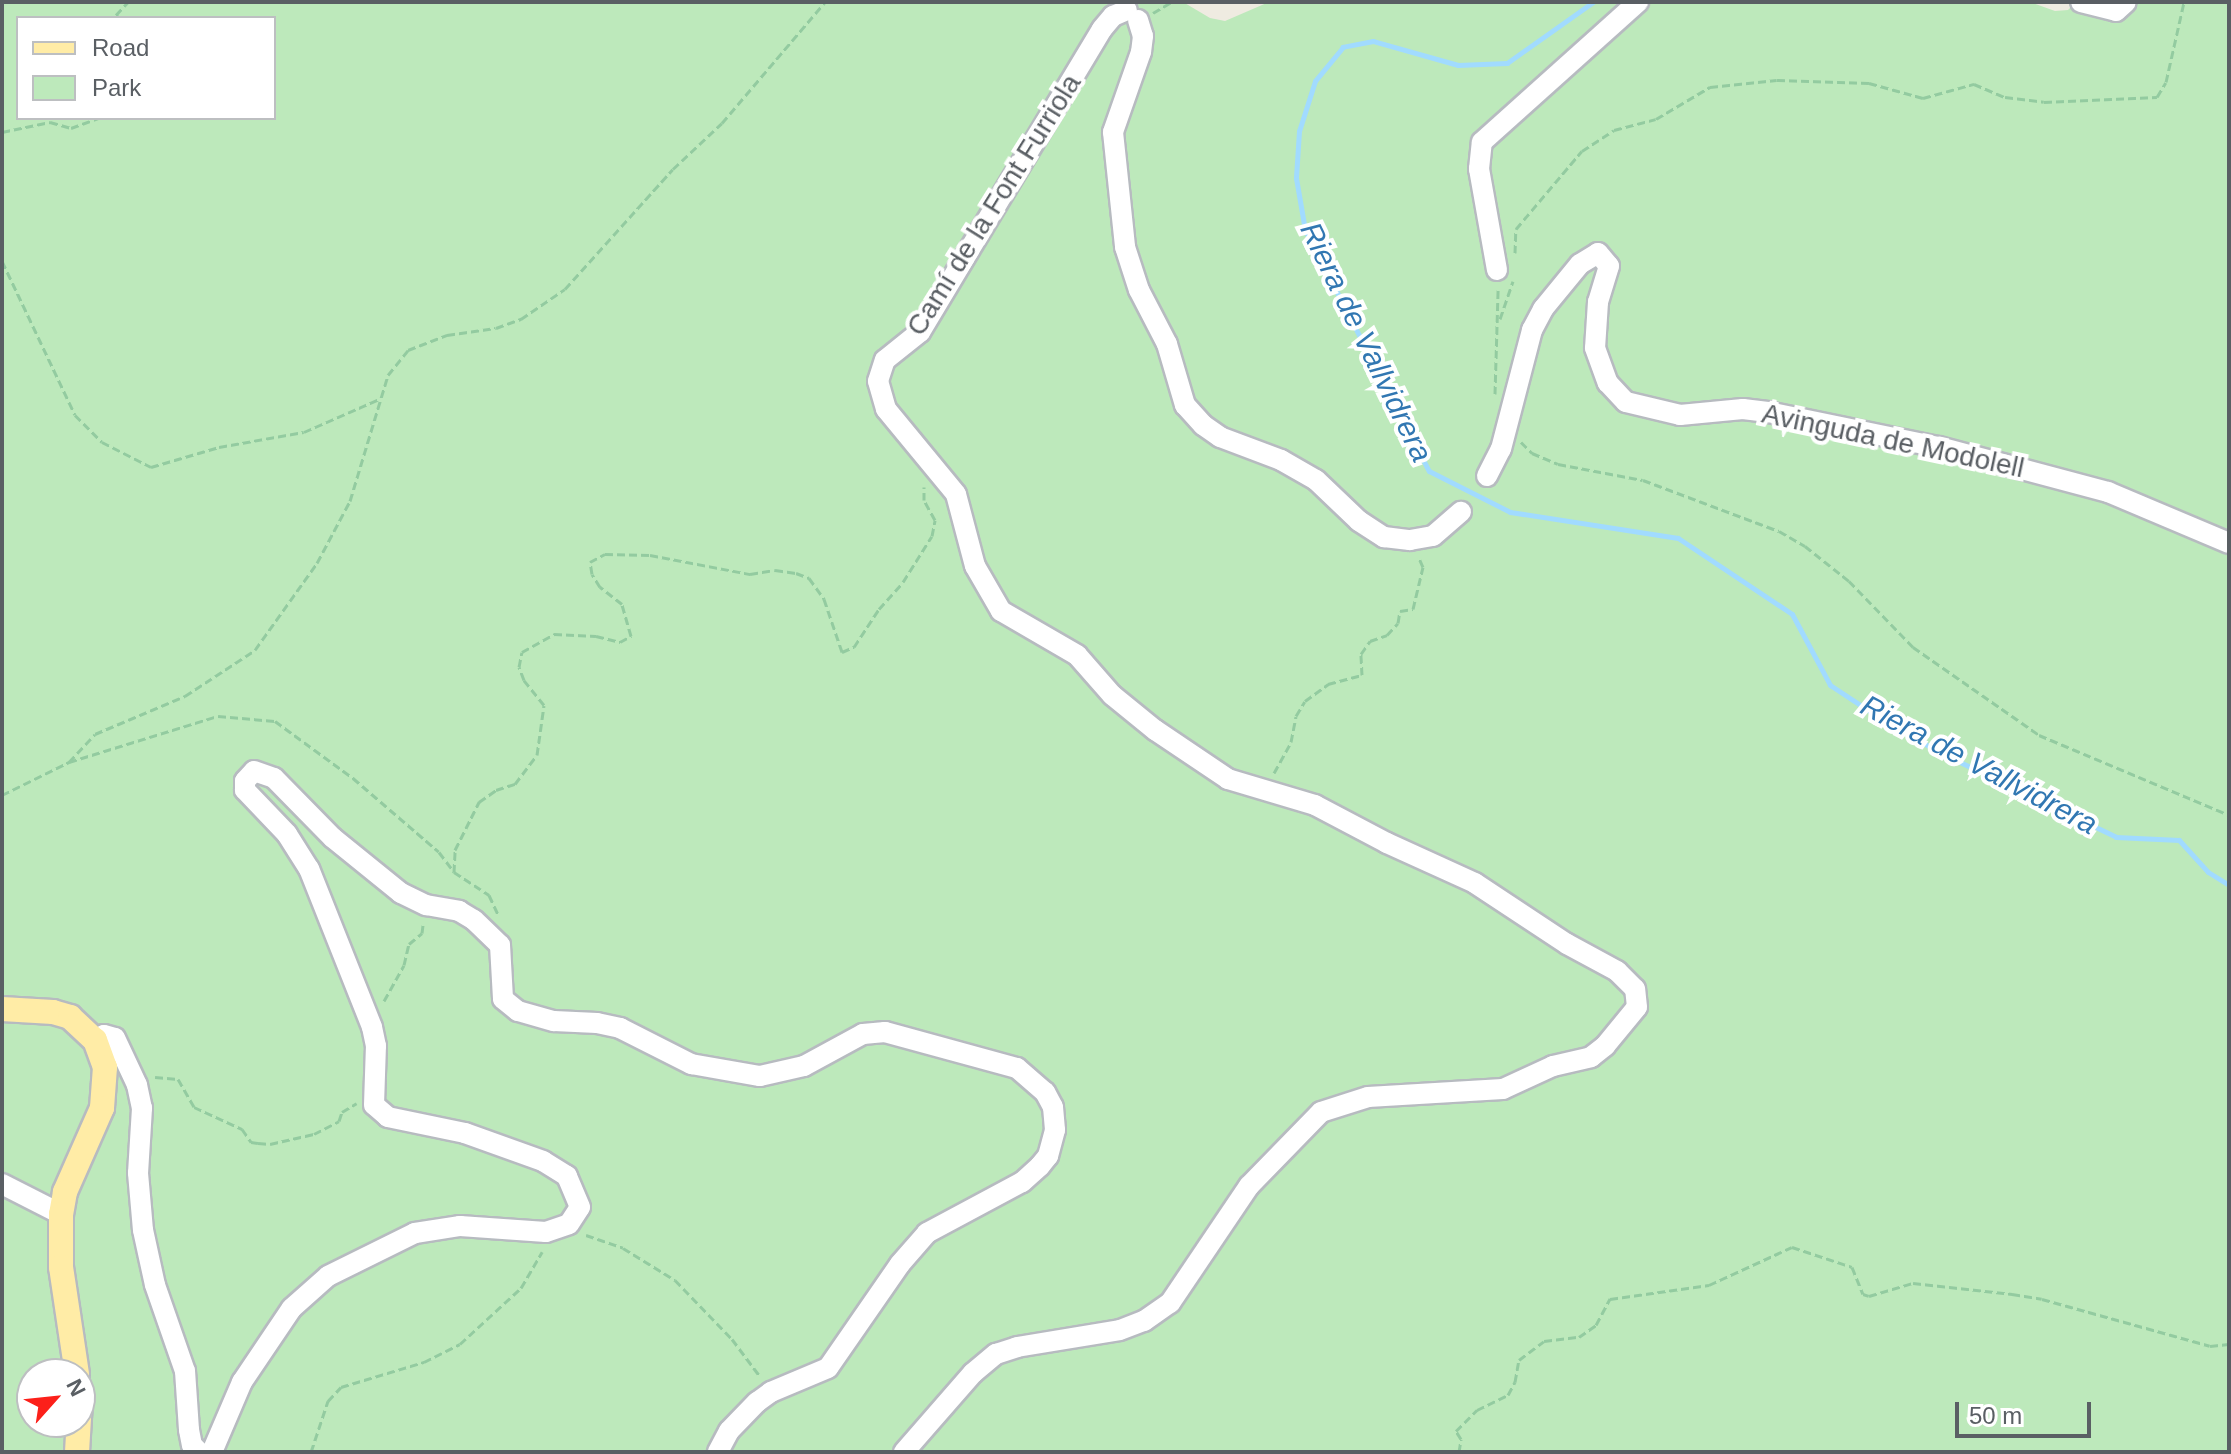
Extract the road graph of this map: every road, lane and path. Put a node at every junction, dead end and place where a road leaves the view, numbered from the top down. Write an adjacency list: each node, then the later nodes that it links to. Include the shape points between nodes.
1 (825, 2): 13 (path, via 722,123 565,289 521,319 447,335 408,350 388,375)
2 (1638, 2): 10 (street, via 1482,142 1479,169)
3 (2081, 2): 4 (street, via 2116,11)
4 (2126, 2)
5 (2184, 2): 8 (path, via 2166,82 2157,97 2044,102 2005,97 1974,84 1923,98 1869,83 1777,80 1710,87 1656,119 1614,130 1582,151 1516,229)
6 (93, 120): 7 (path, via 71,128 50,122)
7 (2, 132)
8 (1514, 257)
9 (2, 261): 13 (path, via 75,415 102,442 151,467 219,447 304,432)
10 (1505, 271): 11 (path); 11 (path, via 1512,285)
11 (1499, 323): 12 (path)
12 (1495, 394)
13 (379, 399): 21 (path, via 350,501 317,563 255,650 185,696 95,734 69,762)
14 (1507, 427): 16 (street); 19 (street, Avinguda de Modolell, via 1532,330 1580,264 1598,253 1609,266 1598,302 1595,348 1608,383 1626,402 1680,415 1768,412 1939,447 2108,492); 22 (path, via 1532,453 1558,464 1643,480 1779,531 1849,581 1913,647 2039,735)
15 (924, 455): 18 (street, Camí de la Font Furriola, via 886,409 879,369 920,332 1102,29 1113,16 1132,15 1143,36 1141,52 1113,132 1125,247 1139,290 1167,344 1185,405 1220,437 1316,480 1375,533); 20 (street, Camí de la Font Furriola, via 956,494 975,566 1001,611 1077,655 1112,695 1155,730 1228,779); 23 (path, via 924,500 935,520 932,536 854,647 842,652 824,599 809,578 796,573 750,574 650,555 605,554 590,562 600,587 622,604 631,636 620,642 554,634 522,652 519,667 524,680 544,705 537,755 515,784 479,802 455,850)
16 (1487, 476)
17 (1461, 512): 18 (street, via 1440,533)
18 (1410, 540): 20 (path, via 1423,567 1413,609 1400,611 1387,635 1370,641 1361,654 1362,675 1328,684 1305,701)
19 (2229, 543)
20 (1265, 791): 40 (street, Camí de la Font Furriola, via 1315,805 1475,883 1629,981 1638,998 1633,1016 1591,1057 1553,1066 1503,1089 1368,1097 1321,1112 1229,1211 1170,1303 1120,1330 996,1354)
21 (2, 795)
22 (2229, 815)
23 (454, 872)
24 (426, 905): 26 (path, via 422,933 409,944); 26 (street, via 401,893 351,852 274,778 260,772 248,775 245,790 250,799 287,834 309,869); 35 (street, via 459,911 500,945 501,991 507,1005 554,1021 620,1028 691,1064 760,1076 804,1066 863,1034 885,1032 1017,1068 1045,1092 1055,1130 1040,1166 1022,1182 927,1233 828,1368)
25 (2, 1009): 27 (main road, via 62,1014 78,1021)
26 (372, 1027): 29 (street)
27 (95, 1040): 28 (street, via 104,1035 115,1038); 31 (main road, via 105,1067 105,1096)
28 (135, 1079): 29 (path, via 141,1074 178,1079 194,1107 242,1129 251,1142 270,1144 314,1134 339,1121 342,1112); 36 (street, via 142,1108 138,1173 143,1230 155,1285 185,1371 189,1430)
29 (375, 1084): 32 (street, via 374,1105 388,1117 508,1147 567,1176 580,1207 576,1217)
30 (2, 1184): 31 (street)
31 (61, 1214): 34 (main road, via 61,1267)
32 (552, 1231): 35 (path, via 601,1237 675,1280 732,1339); 37 (street, via 460,1226 415,1233 328,1276 292,1308 242,1382); 38 (path, via 521,1288 460,1344 424,1362 341,1387 328,1401)
33 (2229, 1344): 43 (path, via 2210,1346 2012,1294 1913,1283 1869,1296 1863,1294 1852,1267 1792,1247 1709,1285 1610,1299 1596,1325 1579,1337 1544,1341 1519,1360 1508,1395 1477,1410 1456,1431)
34 (75, 1358)
35 (771, 1392): 39 (street, via 729,1431)
36 (199, 1452)
37 (212, 1452)
38 (311, 1452)
39 (718, 1452)
40 (904, 1452)
41 (1416, 1452): 42 (path)
42 (1430, 1452)
43 (1459, 1452)

